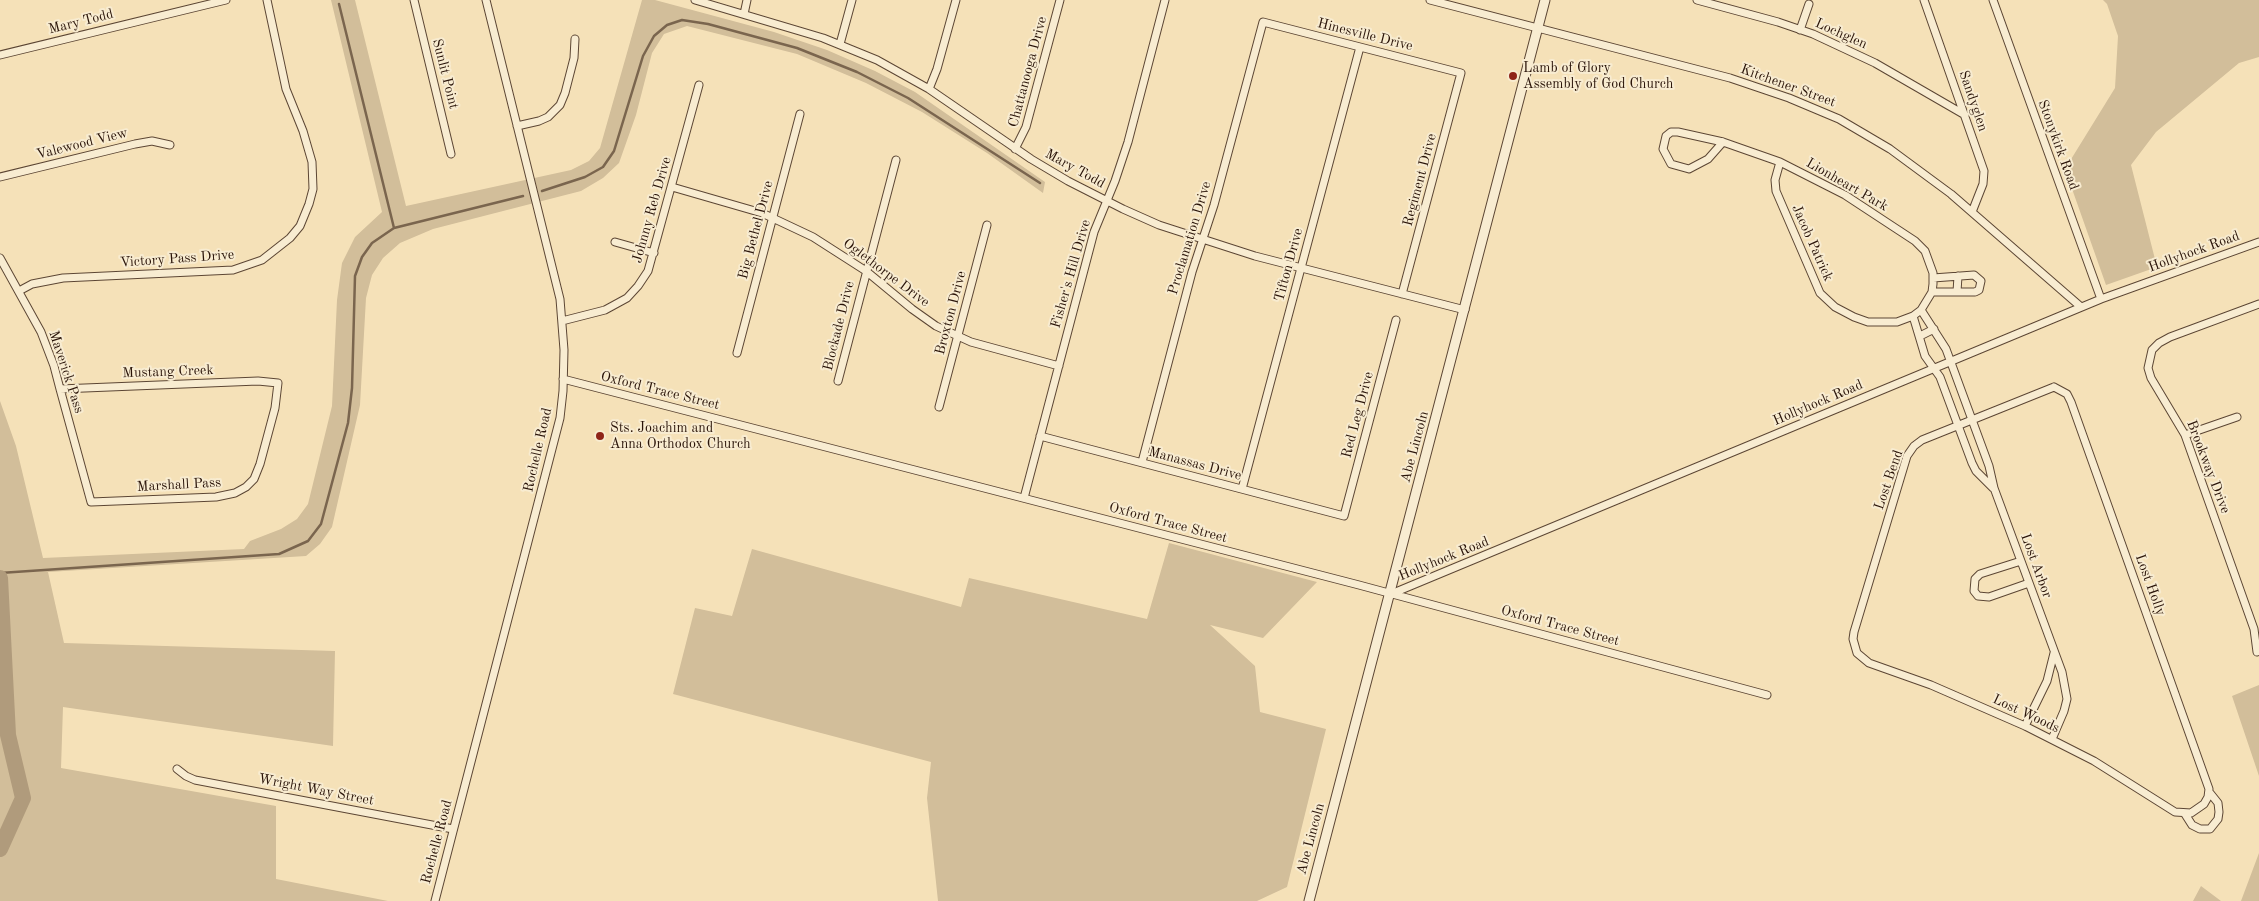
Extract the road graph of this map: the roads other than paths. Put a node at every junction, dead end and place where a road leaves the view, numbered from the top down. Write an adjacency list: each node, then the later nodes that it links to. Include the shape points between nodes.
1 (226, 0): 25 (street, Mary Todd)
2 (267, 0): 53 (street, Victory Pass Drive, via 286,89 312,162 313,190 309,204 300,226 290,238 262,260 233,270 63,278 32,284)
3 (414, 0): 35 (street, Sunlit Point)
4 (486, 0): 31 (street, Rochelle Road)
5 (695, 0): 18 (street, Mary Todd)
6 (747, 0): 18 (street)
7 (852, 0): 23 (street)
8 (956, 0): 28 (street)
9 (1060, 0): 34 (street, Chattanooga Drive, via 1026,127)
10 (1165, 0): 40 (street, Fisher's Hill Drive, via 1128,142)
11 (1430, 0): 20 (street, Kitchener Street)
12 (1545, 0): 20 (street, Abe Lincoln)
13 (1697, 0): 16 (street, Lochglen)
14 (1924, 0): 30 (street, Sandyglen)
15 (1993, 0): 57 (street, Stonykirk Road)
16 (1724, 3): 21 (street, Lochglen)
17 (1809, 4): 21 (street)
18 (744, 14): 23 (street, Mary Todd)
19 (1263, 22): 24 (street, Hinesville Drive); 44 (street, Proclamation Drive)
20 (1538, 28): 41 (street, Kitchener Street, via 1730,78 1839,119 1890,149); 60 (street, Abe Lincoln)
21 (1800, 30): 30 (street, Lochglen, via 1852,51)
22 (575, 40): 31 (street, via 574,58 560,105 548,117)
23 (840, 44): 28 (street, Mary Todd)
24 (1360, 47): 26 (street, Hinesville Drive); 49 (street, Tifton Drive)
25 (0, 55)
26 (1461, 73): 56 (street, Regiment Drive)
27 (699, 84): 39 (street, Johnny Reb Drive)
28 (929, 89): 34 (street, Mary Todd)
29 (800, 114): 42 (street, Big Bethel Drive)
30 (1965, 115): 41 (street, Sandyglen, via 1984,171 1983,184)
31 (516, 126): 64 (street, Rochelle Road, via 560,298)
32 (1723, 142): 32 (street, Lionheart Park, via 1708,160 1689,169 1671,164 1663,150 1666,136 1671,132); 37 (street, Lionheart Park)
33 (170, 145): 38 (street, Valewood View, via 152,141 135,144)
34 (1016, 149): 40 (street, Mary Todd)
35 (451, 154)
36 (896, 160): 50 (street, Blockade Drive)
37 (1780, 162): 52 (street, Lionheart Park, via 1845,195 1915,242 1925,251); 62 (street, Jacob Patrick, via 1776,191 1820,293 1835,307 1868,322 1882,324)
38 (0, 177)
39 (672, 187): 42 (street, Oglethorpe Drive); 47 (street, Johnny Reb Drive)
40 (1106, 201): 44 (street, Mary Todd); 70 (street, Fisher's Hill Drive, via 1094,232)
41 (1972, 212): 59 (street, Kitchener Street)
42 (773, 217): 50 (street, Oglethorpe Drive, via 813,237); 68 (street, Big Bethel Drive)
43 (987, 225): 66 (street, Broxton Drive)
44 (1202, 240): 49 (street, Mary Todd); 83 (street, Proclamation Drive)
45 (615, 242): 47 (street)
46 (2259, 242): 57 (street, Hollyhock Road)
47 (654, 253): 64 (street, Johnny Reb Drive, via 643,279 626,298 606,310)
48 (0, 258): 53 (street, Maverick Pass)
49 (1301, 268): 56 (street, Mary Todd); 85 (street, Tifton Drive)
50 (866, 271): 66 (street, Oglethorpe Drive, via 936,326); 73 (street, Blockade Drive)
51 (1958, 276): 52 (street); 55 (street); 55 (street, via 1974,275 1981,281 1979,290 1975,292)
52 (1933, 278): 54 (street, Lionheart Park)
53 (19, 292): 75 (street, Maverick Pass, via 41,332)
54 (1932, 292): 55 (street); 61 (street, Lionheart Park)
55 (1958, 292)
56 (1402, 294): 60 (street, Mary Todd)
57 (2101, 299): 59 (street, Hollyhock Road)
58 (2259, 304): 81 (street, Brookway Drive, via 2170,337 2152,350 2148,368 2151,378)
59 (2081, 307): 69 (street, Hollyhock Road)
60 (1465, 310): 91 (street, Abe Lincoln)
61 (1921, 310): 62 (street, Jacob Patrick); 65 (street)
62 (1913, 316): 67 (street)
63 (1396, 320): 88 (street, Red Leg Drive)
64 (562, 321): 72 (street, Rochelle Road)
65 (1934, 329): 67 (street); 69 (street, via 1943,341)
66 (958, 336): 70 (street, Oglethorpe Drive); 77 (street, Broxton Drive)
67 (1920, 336): 71 (street, via 1925,356)
68 (737, 353)
69 (1950, 362): 71 (street, Hollyhock Road); 79 (street, Lost Arbor)
70 (1059, 366): 82 (street, Fisher's Hill Drive)
71 (1933, 368): 80 (street, Lost Arbor, via 1940,377); 91 (street, Hollyhock Road)
72 (563, 379): 86 (street, Oxford Trace Street); 103 (street, Rochelle Road, via 560,418)
73 (838, 381)
74 (278, 383): 75 (street, Mustang Creek, via 258,381); 87 (street, Marshall Pass, via 260,464 254,479 246,487 216,497)
75 (60, 389): 87 (street, Maverick Pass)
76 (2061, 389): 79 (street, Lost Bend, via 2050,388); 100 (street, Lost Holly, via 2071,402)
77 (939, 407)
78 (2236, 417): 81 (street)
79 (1971, 420): 80 (street, Lost Bend); 84 (street, Lost Arbor)
80 (1957, 426): 84 (street, Lost Arbor, via 1976,471); 93 (street, Lost Bend, via 1922,440 1907,456 1854,632)
81 (2185, 435): 92 (street, Brookway Drive)
82 (1040, 436): 83 (street, Manassas Drive); 86 (street, Fisher's Hill Drive)
83 (1142, 462): 85 (street, Manassas Drive)
84 (1994, 488): 89 (street, Lost Arbor)
85 (1242, 489): 88 (street, Manassas Drive)
86 (1024, 498): 91 (street, Oxford Trace Street)
87 (91, 502)
88 (1344, 516)
89 (2021, 560): 90 (street, Lost Arbor); 90 (street, via 1980,574 1975,579 1974,591 1978,596 1989,597)
90 (2029, 583): 94 (street, Lost Arbor)
91 (1390, 594): 96 (street, Oxford Trace Street); 105 (street, Abe Lincoln)
92 (2256, 628): 95 (street, Brookway Drive)
93 (1855, 646): 97 (street, Lost Woods, via 1861,657 1869,662)
94 (2054, 652): 97 (street, via 2047,681); 98 (street, Lost Arbor, via 2067,699)
95 (2257, 652)
96 (1767, 695)
97 (2026, 726): 98 (street, Lost Woods)
98 (2052, 739): 101 (street, Lost Woods, via 2094,761 2175,812)
99 (177, 769): 103 (street, Wright Way Street, via 196,780)
100 (2210, 793): 101 (street, via 2200,808); 102 (street, Lost Holly, via 2218,803)
101 (2185, 814): 102 (street, Lost Woods, via 2200,830 2205,831)
102 (2215, 825)
103 (453, 829): 104 (street, Rochelle Road)
104 (435, 901)
105 (1309, 901)

